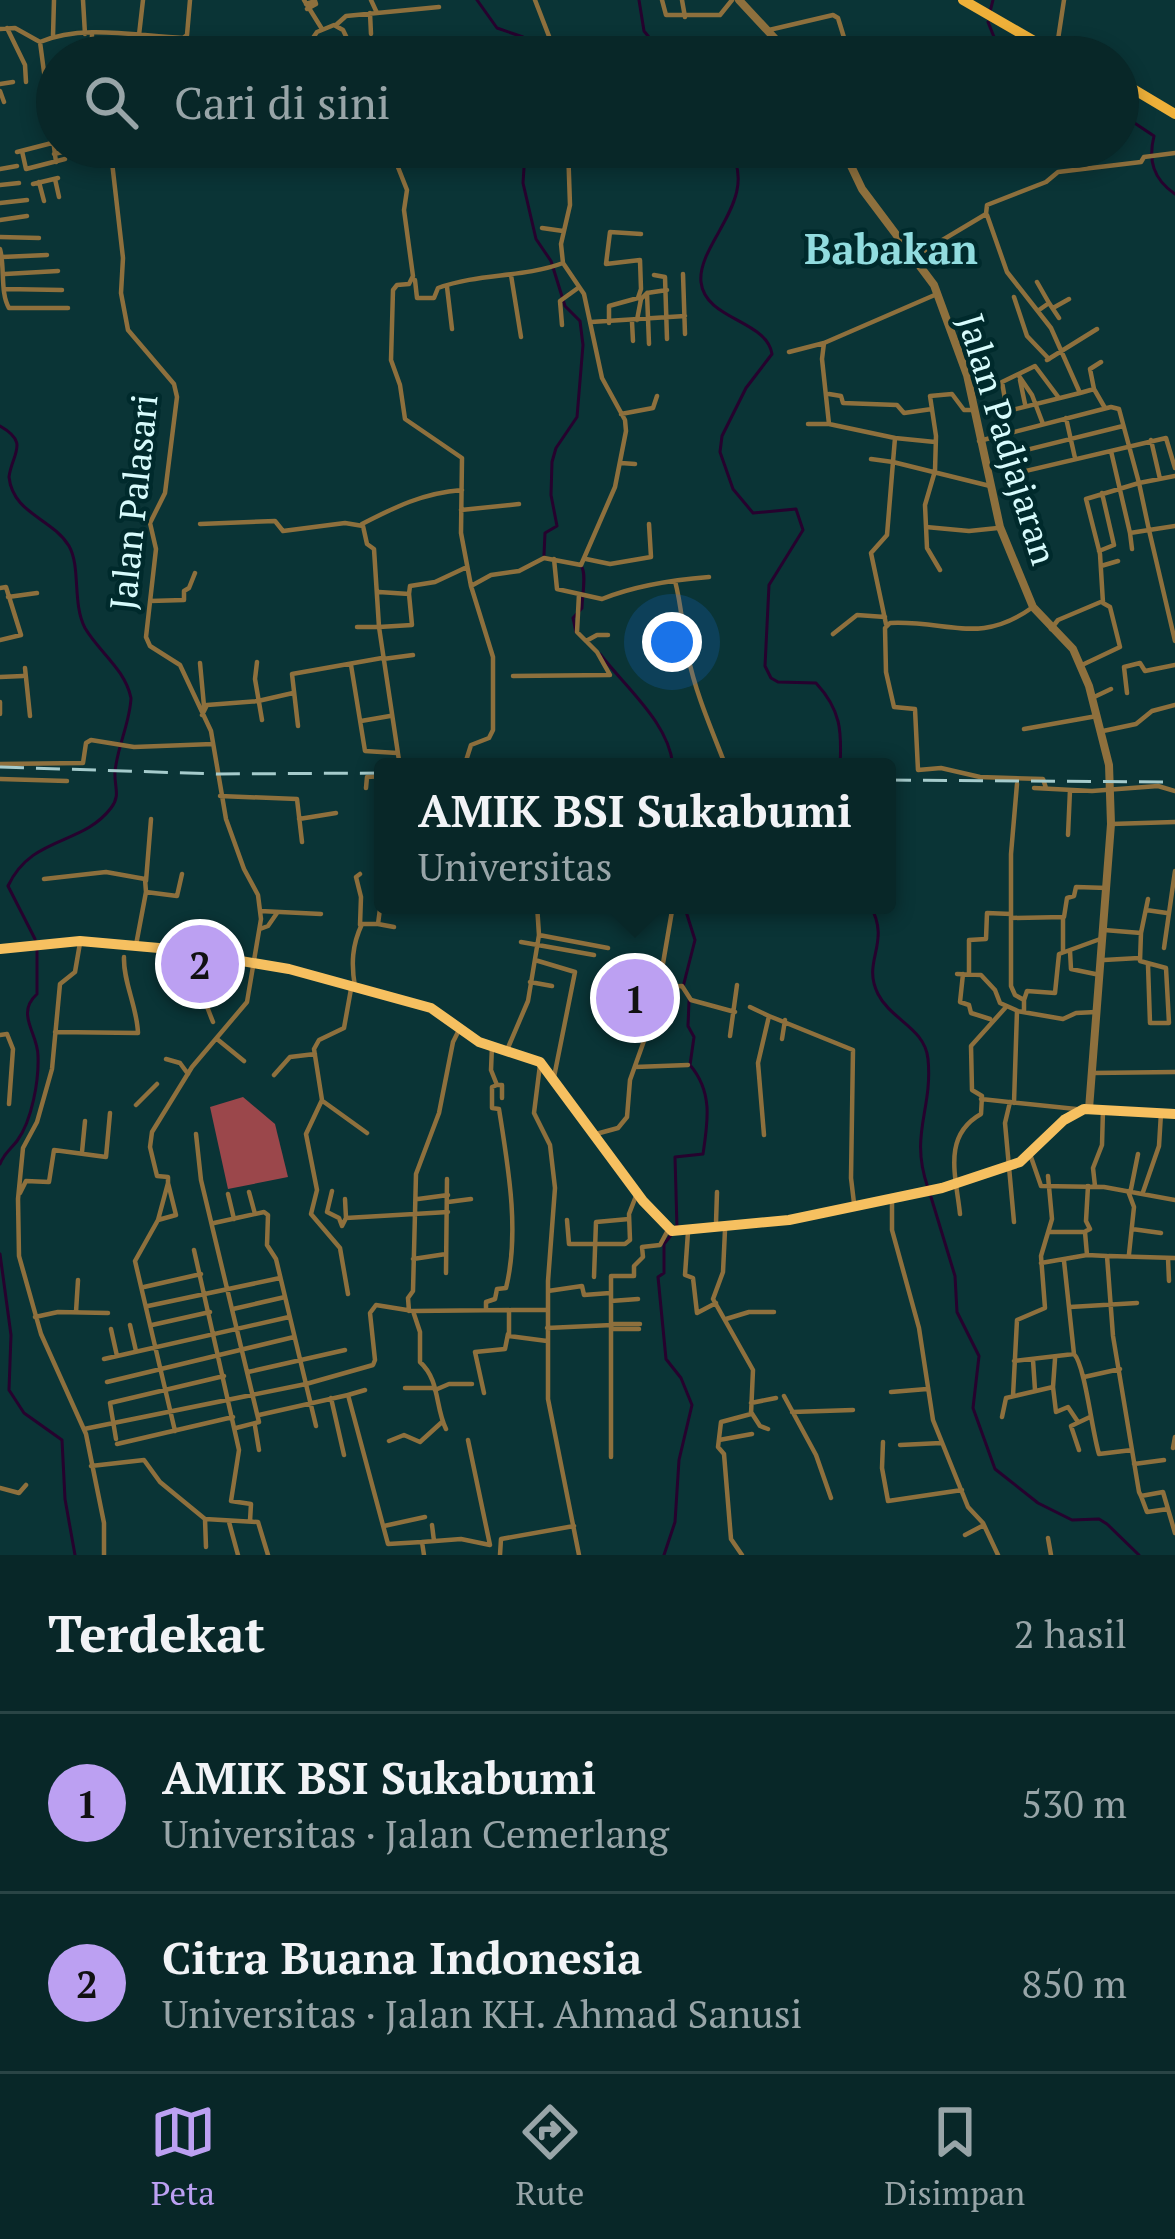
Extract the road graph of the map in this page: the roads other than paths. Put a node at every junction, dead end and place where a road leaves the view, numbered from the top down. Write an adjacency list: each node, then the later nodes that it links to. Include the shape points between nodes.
1 (54, 0): 25 (street)
2 (83, 0): 22 (street)
3 (143, 0): 24 (street)
4 (190, 0): 27 (street)
5 (371, 0): 16 (street)
6 (535, 0): 30 (street)
7 (662, 0): 17 (street, via 666,15)
8 (682, 0): 17 (street)
9 (735, 0): 17 (street, via 720,15); 21 (street)
10 (963, 0): 33 (main road)
11 (978, 0): 34 (main road)
12 (1064, 0): 35 (street)
13 (318, 1): 14 (street)
14 (306, 4): 19 (street)
15 (439, 7): 16 (street)
16 (374, 13): 18 (street); 23 (street)
17 (685, 16)
18 (333, 23): 19 (street); 29 (street)
19 (321, 27): 28 (street)
20 (3, 28): 36 (street); 38 (street)
21 (769, 30): 31 (street); 32 (street, via 832,15)
22 (88, 34): 24 (street); 25 (street)
23 (371, 34)
24 (139, 35): 26 (street)
25 (52, 36)
26 (149, 36)
27 (186, 36)
28 (315, 36)
29 (346, 36)
30 (549, 36)
31 (774, 36)
32 (844, 36)
33 (1031, 36)
34 (1036, 36)
35 (1061, 36)
36 (36, 40)
37 (14, 82): 39 (street)
38 (26, 82)
39 (0, 88): 41 (street)
40 (1139, 97): 42 (main road)
41 (4, 102)
42 (1175, 118)
43 (36, 146): 47 (street, via 19,152 26,169)
44 (1175, 153): 45 (street)
45 (1139, 162)
46 (17, 166): 54 (street)
47 (36, 166)
48 (41, 168): 55 (street)
49 (113, 168): 184 (street, Jalan Palasari, via 128,330 177,397 168,475 151,523)
50 (398, 168): 80 (street)
51 (569, 168): 66 (street)
52 (851, 168): 73 (street, Jalan Padjajaran)
53 (1091, 168): 62 (street, via 1058,172)
54 (0, 169)
55 (39, 182): 58 (street, via 57,178); 60 (street)
56 (19, 183): 57 (street)
57 (0, 185)
58 (59, 197)
59 (27, 200): 61 (street)
60 (44, 202)
61 (0, 203)
62 (986, 214): 73 (street); 93 (street, via 1007,272)
63 (27, 216): 64 (street)
64 (0, 220)
65 (542, 228): 66 (street)
66 (563, 231): 74 (street)
67 (641, 234): 100 (street, via 610,232 606,264 640,260 642,283 638,298 609,306)
68 (0, 237): 69 (street)
69 (39, 238)
70 (0, 249): 72 (street)
71 (47, 255): 72 (street)
72 (2, 257): 76 (street)
73 (914, 257): 88 (street, Jalan Padjajaran)
74 (563, 263): 77 (street); 83 (street)
75 (58, 271): 76 (street)
76 (4, 274): 84 (street)
77 (511, 274): 82 (street); 105 (street)
78 (683, 274): 94 (street)
79 (654, 275): 86 (street, via 664,275)
80 (413, 276): 82 (street, via 417,298 434,298); 154 (street, via 394,287 392,298 401,410 414,428 461,457)
81 (1037, 283): 91 (street)
82 (447, 285): 102 (street)
83 (578, 288): 99 (street); 101 (street, via 560,302)
84 (4, 289): 85 (street); 92 (street, via 9,308)
85 (62, 290)
86 (667, 290): 87 (street); 95 (street)
87 (647, 292): 97 (street); 98 (street)
88 (937, 293): 108 (street); 114 (street, Jalan Padjajaran)
89 (1014, 297): 111 (street, via 1028,336 1048,360)
90 (1069, 299): 91 (street)
91 (1051, 306): 93 (street); 96 (street)
92 (68, 308)
93 (1039, 310): 111 (street)
94 (685, 316): 95 (street); 104 (street)
95 (668, 317): 97 (street); 106 (street)
96 (1058, 318)
97 (649, 319): 98 (street); 109 (street)
98 (634, 321): 100 (street); 107 (street)
99 (591, 322): 100 (street); 127 (street, via 602,378)
100 (609, 322)
101 (562, 325)
102 (452, 328)
103 (1096, 329): 111 (street)
104 (685, 334)
105 (521, 337)
106 (667, 339)
107 (633, 340)
108 (824, 343): 110 (street); 118 (street)
109 (650, 344)
110 (789, 352)
111 (1060, 352): 117 (street)
112 (987, 359): 114 (street)
113 (1101, 362): 116 (street, via 1090,368)
114 (966, 370): 125 (street, Jalan Padjajaran)
115 (1018, 374): 120 (street, via 1037,366); 121 (street); 122 (street); 126 (street, via 1001,383)
116 (1094, 389): 117 (street); 124 (street)
117 (1080, 393): 120 (street)
118 (829, 394): 123 (street, via 904,413); 131 (street)
119 (657, 396): 127 (street, via 653,408)
120 (1059, 398): 121 (street)
121 (1036, 404): 122 (street); 132 (street)
122 (1025, 406): 126 (street)
123 (932, 409): 125 (street, via 930,396 945,392); 139 (street)
124 (1105, 409): 129 (street); 133 (street, via 1118,407)
125 (973, 410): 138 (street, Jalan Padjajaran)
126 (1007, 412): 128 (street)
127 (622, 413): 146 (street)
128 (996, 414)
129 (1066, 418): 132 (street); 136 (street)
130 (808, 424): 131 (street)
131 (829, 424): 135 (street)
132 (1043, 424): 134 (street)
133 (1123, 425): 136 (street); 140 (street)
134 (1001, 435): 138 (street); 142 (street)
135 (895, 438): 139 (street); 145 (street)
136 (1071, 439): 142 (street); 143 (street)
137 (1151, 440): 140 (street); 149 (street, via 1166,438); 150 (street)
138 (979, 441): 152 (street, Jalan Padjajaran)
139 (935, 442): 148 (street)
140 (1129, 446): 141 (street); 151 (street)
141 (1111, 450): 143 (street); 153 (street)
142 (1006, 455): 143 (street, via 1012,474)
143 (1076, 458)
144 (871, 459): 145 (street)
145 (893, 462): 148 (street); 187 (street, via 887,535 872,553)
146 (621, 463): 147 (street); 169 (street)
147 (635, 464)
148 (935, 471): 152 (street); 162 (street)
149 (1175, 472): 150 (street)
150 (1160, 479): 151 (street)
151 (1139, 484): 153 (street); 164 (street)
152 (990, 485): 163 (street, Jalan Padjajaran)
153 (1119, 489): 155 (street); 165 (street)
154 (462, 490): 157 (street); 160 (street, via 389,507)
155 (1102, 493): 167 (street, via 1114,544); 167 (street, via 1086,500)
156 (519, 504): 157 (street)
157 (461, 510): 172 (street)
158 (200, 524): 160 (street, via 277,521 283,531)
159 (649, 524): 169 (street, via 651,557)
160 (361, 525): 179 (street, via 374,549)
161 (1175, 526): 164 (street)
162 (926, 527): 163 (street); 173 (street)
163 (1000, 527): 186 (street, Jalan Padjajaran)
164 (1149, 530): 165 (street); 195 (street)
165 (1130, 533): 166 (street)
166 (1132, 549)
167 (1099, 551): 171 (street)
168 (554, 559): 169 (street, via 577,566); 177 (street); 182 (street, via 557,589)
169 (586, 559)
170 (1118, 561): 171 (street)
171 (1101, 566): 185 (street)
172 (467, 567): 177 (street); 181 (street, via 411,586)
173 (940, 570)
174 (195, 573): 184 (street, via 181,601)
175 (709, 577): 176 (street)
176 (674, 581): 182 (street, via 607,599); 228 (street, via 689,663)
177 (471, 586): 227 (street, via 494,657 493,733 471,745)
178 (0, 588): 183 (street)
179 (376, 591): 181 (street); 189 (street)
180 (37, 592): 183 (street)
181 (409, 594): 189 (street, via 412,624)
182 (579, 594): 194 (street, via 575,627)
183 (8, 597): 193 (street, via 21,635)
184 (150, 601): 214 (street, Jalan Palasari, via 146,640 180,665)
185 (1102, 601): 190 (street); 201 (street, via 1120,649)
186 (1033, 607): 187 (street, via 978,631); 190 (street, Jalan Padjajaran)
187 (886, 621): 191 (street, via 857,615); 236 (street, via 894,707 915,709 918,770 1043,779)
188 (357, 627): 189 (street)
189 (379, 627): 197 (street)
190 (1051, 629): 201 (street, Jalan Padjajaran)
191 (832, 634)
192 (608, 635): 194 (street)
193 (0, 640)
194 (586, 641): 205 (street, via 610,675)
195 (1175, 641)
196 (413, 656): 197 (street)
197 (382, 658): 200 (street); 217 (street)
198 (257, 662): 211 (street)
199 (200, 663): 214 (street)
200 (351, 665): 208 (street, via 293,673); 220 (street)
201 (1082, 665): 210 (street, Jalan Padjajaran)
202 (1175, 665): 209 (street, via 1124,667)
203 (25, 668): 204 (street)
204 (23, 676): 206 (street); 216 (street)
205 (513, 676)
206 (0, 677)
207 (1111, 689): 210 (street)
208 (293, 693): 211 (street); 221 (street)
209 (1127, 694)
210 (1092, 698): 218 (street, Jalan Padjajaran)
211 (258, 701): 214 (street); 219 (street)
212 (0, 702): 215 (street)
213 (1175, 705): 223 (street)
214 (202, 706): 224 (street, Jalan Palasari)
215 (0, 714)
216 (30, 716)
217 (391, 716): 220 (street); 225 (street)
218 (1097, 716): 222 (street); 223 (street, Jalan Padjajaran)
219 (262, 720)
220 (361, 722): 225 (street, via 365,751)
221 (298, 726)
222 (1024, 729)
223 (1102, 731): 237 (street, Jalan Padjajaran)
224 (213, 744): 229 (street, via 88,741 83,763); 240 (street, Jalan Palasari)
225 (397, 753): 226 (street)
226 (398, 758)
227 (467, 758)
228 (722, 758)
229 (0, 764)
230 (374, 777): 234 (street)
231 (0, 779): 232 (street)
232 (67, 781)
233 (1018, 784): 264 (street)
234 (366, 788)
235 (1034, 788): 236 (street)
236 (1046, 788): 238 (street)
237 (1112, 789): 238 (street); 239 (street); 245 (street, Jalan Padjajaran)
238 (1070, 790): 246 (street)
239 (1175, 791)
240 (220, 796): 242 (street, via 297,799); 256 (street, Jalan Palasari)
241 (336, 813): 242 (street)
242 (299, 818): 247 (street)
243 (151, 819): 252 (street)
244 (1175, 822): 245 (street)
245 (1111, 824): 253 (street, Jalan Padjajaran)
246 (1068, 835)
247 (302, 842)
248 (1175, 871): 263 (street)
249 (182, 874): 254 (street, via 177,896)
250 (360, 874): 267 (street)
251 (44, 879): 252 (street, via 106,872)
252 (146, 881): 254 (street)
253 (1107, 888): 265 (street, via 1076,886); 271 (street, Jalan Padjajaran)
254 (146, 892): 276 (street)
255 (1148, 899): 257 (street)
256 (260, 910): 258 (street); 269 (street, Jalan Palasari)
257 (1146, 910): 263 (street); 270 (street)
258 (277, 913): 259 (street); 269 (street)
259 (321, 914)
260 (379, 914): 266 (street)
261 (538, 914): 272 (street)
262 (672, 914): 293 (street)
263 (1167, 914): 278 (street)
264 (1011, 916): 265 (street); 290 (street, via 987,914 986,939 969,940); 297 (street, via 1011,986)
265 (1063, 916): 281 (street)
266 (378, 924): 267 (street); 268 (street)
267 (360, 926): 295 (street)
268 (394, 927)
269 (260, 929): 287 (street, Jalan Palasari)
270 (1141, 933): 271 (street); 284 (street)
271 (1104, 934): 281 (street); 286 (street, Jalan Padjajaran)
272 (539, 935): 275 (street); 277 (street)
273 (80, 941): 276 (highway); 279 (highway); 308 (street, via 75,972 58,990)
274 (521, 942): 275 (street)
275 (538, 944): 282 (street); 285 (street)
276 (136, 945): 280 (highway)
277 (608, 948)
278 (1164, 948)
279 (0, 949)
280 (170, 949): 287 (highway); 306 (street, via 170,960 192,974)
281 (1066, 950): 291 (street, via 1071,970); 297 (street, via 1056,957 1054,993 1027,991)
282 (594, 955)
283 (124, 957): 308 (street, via 138,1033)
284 (1139, 958): 286 (street); 288 (street)
285 (535, 960): 292 (street); 325 (street, via 575,972)
286 (1101, 961): 291 (street, Jalan Padjajaran)
287 (255, 962): 295 (highway); 311 (street, Jalan Palasari, via 248,1002)
288 (1148, 965): 288 (street, via 1167,969 1169,1023 1150,1023)
289 (608, 970): 293 (street)
290 (963, 974): 299 (street, via 981,975); 305 (street, via 960,1002)
291 (1100, 975): 302 (street, Jalan Padjajaran)
292 (530, 982): 296 (street); 314 (street)
293 (660, 984): 301 (street); 320 (street)
294 (737, 985): 301 (street)
295 (354, 986): 307 (highway, via 431,1008); 315 (street, via 344,1028 319,1040)
296 (552, 986)
297 (1024, 1000): 300 (street)
298 (750, 1007): 303 (street)
299 (1006, 1007): 300 (street); 305 (street)
300 (1021, 1011): 302 (street, via 1063,1019); 331 (street)
301 (735, 1012): 310 (street)
302 (1097, 1012): 322 (street, Jalan Padjajaran)
303 (769, 1016): 304 (street); 342 (street, via 758,1063)
304 (785, 1020): 312 (street); 367 (street, via 854,1052)
305 (992, 1020): 329 (street, via 971,1046 972,1092)
306 (213, 1022)
307 (460, 1028): 313 (highway); 362 (street, via 416,1174)
308 (55, 1032): 359 (street)
309 (0, 1036): 332 (street, via 13,1044)
310 (730, 1036)
311 (217, 1039): 317 (street); 323 (street, Jalan Palasari)
312 (782, 1039)
313 (492, 1046): 314 (highway); 327 (street)
314 (507, 1050): 318 (highway)
315 (315, 1054): 324 (street, via 290,1057); 330 (street)
316 (166, 1059): 323 (street)
317 (244, 1061)
318 (540, 1062): 325 (highway); 403 (street, via 534,1114 550,1145 555,1188)
319 (688, 1065): 320 (street)
320 (635, 1067): 341 (street, via 626,1121)
321 (1175, 1072): 322 (street)
322 (1094, 1073): 334 (street, Jalan Padjajaran)
323 (188, 1074): 349 (street, Jalan Palasari, via 150,1140 157,1176)
324 (274, 1075)
325 (554, 1077): 341 (highway)
326 (157, 1084): 333 (street)
327 (497, 1085): 328 (street); 417 (street, via 492,1108 500,1108 508,1164 511,1264 506,1288 497,1288)
328 (502, 1098)
329 (981, 1099): 331 (street); 350 (street, via 981,1114 955,1140)
330 (322, 1102): 339 (street); 405 (street, via 306,1134 317,1190 311,1214 340,1248)
331 (1012, 1102): 334 (street); 346 (street, via 1005,1124)
332 (9, 1104)
333 (136, 1105)
334 (1090, 1110): 336 (highway); 344 (highway); 352 (street, via 1102,1145)
335 (110, 1113): 343 (street, via 106,1156)
336 (1161, 1113): 337 (highway); 357 (street)
337 (1175, 1114)
338 (85, 1121): 343 (street)
339 (367, 1133)
340 (196, 1134): 378 (street)
341 (596, 1134): 364 (highway)
342 (764, 1135)
343 (82, 1152): 359 (street, via 55,1150 49,1182 26,1180)
344 (1029, 1154): 346 (highway); 351 (street, via 1040,1186)
345 (1138, 1154): 354 (street)
346 (1010, 1167): 350 (highway); 377 (street)
347 (1048, 1176): 351 (street)
348 (447, 1179): 360 (street)
349 (168, 1183): 375 (street); 375 (street, via 176,1215)
350 (958, 1183): 366 (highway); 370 (street)
351 (1049, 1186): 352 (street); 382 (street)
352 (1092, 1186): 354 (street); 383 (street)
353 (332, 1191): 372 (street, via 327,1212 342,1226)
354 (1129, 1191): 357 (street); 380 (street)
355 (249, 1192): 369 (street)
356 (718, 1192): 379 (street)
357 (1143, 1192): 365 (street)
358 (228, 1194): 373 (street)
359 (18, 1198): 425 (street, via 19,1256)
360 (448, 1198): 362 (street); 363 (street); 368 (street)
361 (345, 1199): 372 (street)
362 (416, 1199): 371 (street)
363 (471, 1199)
364 (637, 1200): 374 (street); 381 (highway)
365 (1175, 1200)
366 (892, 1201): 367 (highway); 464 (street)
367 (855, 1208): 379 (highway)
368 (448, 1212): 371 (street); 387 (street)
369 (255, 1214): 373 (street); 397 (street, via 267,1213 267,1245)
370 (959, 1214)
371 (416, 1215): 372 (street); 392 (street)
372 (346, 1218)
373 (234, 1219): 378 (street)
374 (628, 1219): 385 (street, via 598,1220); 385 (street, via 628,1242)
375 (158, 1220): 401 (street, via 136,1257)
376 (567, 1220): 385 (street, via 567,1243)
377 (1014, 1222)
378 (212, 1224): 402 (street)
379 (720, 1228): 381 (highway); 411 (street)
380 (1132, 1229): 384 (street); 388 (street)
381 (677, 1231): 404 (street, via 642,1247 634,1276 611,1276); 411 (street, via 697,1313)
382 (1049, 1232): 383 (street); 394 (street)
383 (1085, 1232): 389 (street)
384 (1161, 1233)
385 (596, 1245): 398 (street)
386 (194, 1250): 396 (street)
387 (446, 1254): 392 (street); 395 (street)
388 (1129, 1254): 390 (street); 391 (street)
389 (1087, 1255): 390 (street); 393 (street)
390 (1107, 1256): 413 (street)
391 (1171, 1258): 400 (street)
392 (413, 1259): 420 (street)
393 (1064, 1261): 394 (street); 415 (street)
394 (1041, 1263): 451 (street, via 1045,1309 1017,1320)
395 (446, 1273)
396 (201, 1274): 401 (street); 406 (street)
397 (280, 1277): 402 (street); 407 (street)
398 (594, 1277)
399 (78, 1280): 421 (street)
400 (1169, 1281)
401 (143, 1287): 414 (street)
402 (229, 1290): 406 (street); 416 (street)
403 (548, 1291): 404 (street, via 582,1286 584,1295); 419 (street)
404 (610, 1293): 410 (street)
405 (348, 1294)
406 (206, 1297): 409 (street); 422 (street)
407 (284, 1297): 416 (street); 426 (street)
408 (638, 1299): 410 (street)
409 (171, 1301): 414 (street); 428 (street)
410 (611, 1301): 431 (street)
411 (716, 1303): 427 (street)
412 (1136, 1303): 413 (street)
413 (1112, 1305): 415 (street); 453 (street)
414 (148, 1306): 430 (street)
415 (1069, 1307): 444 (street)
416 (233, 1309): 435 (street)
417 (486, 1309): 418 (street); 420 (street)
418 (508, 1310): 419 (street); 438 (street)
419 (547, 1310): 433 (street)
420 (411, 1311): 458 (street, via 372,1307 373,1365); 463 (street, via 420,1362)
421 (76, 1312): 424 (street); 425 (street)
422 (210, 1312): 428 (street); 436 (street)
423 (774, 1312): 427 (street)
424 (108, 1313)
425 (35, 1317): 490 (street)
426 (289, 1317): 435 (street); 437 (street)
427 (726, 1319): 475 (street, via 754,1370)
428 (176, 1320): 430 (street)
429 (130, 1325): 443 (street)
430 (152, 1325): 440 (street)
431 (612, 1326): 432 (street); 433 (street); 506 (street)
432 (640, 1326)
433 (547, 1328): 439 (street)
434 (111, 1329): 446 (street)
435 (238, 1330): 436 (street); 441 (street)
436 (214, 1335): 440 (street); 445 (street)
437 (294, 1336): 441 (street); 448 (street)
438 (510, 1336): 439 (street); 468 (street, via 500,1351 475,1352)
439 (547, 1341): 525 (street, via 548,1399)
440 (157, 1346): 443 (street); 452 (street)
441 (242, 1349): 445 (street); 454 (street)
442 (345, 1350): 448 (street)
443 (136, 1351): 446 (street)
444 (1074, 1354): 449 (street); 456 (street)
445 (219, 1355): 452 (street); 455 (street)
446 (117, 1356): 447 (street)
447 (104, 1359)
448 (299, 1359): 454 (street); 458 (street)
449 (1054, 1359): 450 (street); 460 (street)
450 (1033, 1360): 451 (street); 467 (street)
451 (1014, 1361): 471 (street)
452 (162, 1369): 457 (street); 462 (street)
453 (1120, 1369): 456 (street); 503 (street)
454 (248, 1372): 469 (street)
455 (224, 1376): 462 (street); 472 (street)
456 (1083, 1378): 482 (street)
457 (107, 1382)
458 (306, 1384): 469 (street); 474 (street)
459 (472, 1384): 463 (street)
460 (1053, 1387): 467 (street); 485 (street, via 1056,1412 1068,1407)
461 (406, 1388): 463 (street)
462 (167, 1389): 476 (street); 487 (street, via 110,1403)
463 (435, 1389): 484 (street)
464 (927, 1389): 466 (street); 500 (street)
465 (365, 1390): 470 (street)
466 (891, 1392)
467 (1035, 1392): 471 (street)
468 (484, 1393)
469 (253, 1394): 472 (street); 480 (street)
470 (348, 1395): 473 (street); 524 (street)
471 (1013, 1396): 481 (street)
472 (229, 1397): 476 (street); 483 (street)
473 (331, 1398): 474 (street); 507 (street)
474 (310, 1403): 480 (street); 488 (street)
475 (752, 1403): 478 (street); 479 (street, via 780,1397)
476 (171, 1410): 487 (street); 493 (street)
477 (853, 1410): 479 (street)
478 (752, 1412): 492 (street); 497 (street, via 721,1421)
479 (793, 1412): 515 (street)
480 (257, 1415): 486 (street)
481 (1002, 1417)
482 (1090, 1417): 485 (street); 503 (street, via 1101,1455)
483 (233, 1418): 489 (street); 493 (street)
484 (442, 1422): 491 (street); 498 (street, via 418,1442 404,1435)
485 (1078, 1423): 505 (street, via 1070,1428)
486 (255, 1424): 489 (street); 504 (street)
487 (112, 1425): 490 (street); 493 (street, via 116,1441)
488 (316, 1426)
489 (236, 1428): 519 (street, via 231,1502 251,1504)
490 (84, 1429): 510 (street)
491 (446, 1429)
492 (768, 1429)
493 (175, 1431)
494 (752, 1434): 497 (street)
495 (1175, 1437): 502 (street)
496 (468, 1440): 529 (street, via 490,1545)
497 (719, 1440): 538 (street, via 731,1542)
498 (389, 1441)
499 (883, 1442): 513 (street, via 888,1501)
500 (941, 1443): 501 (street); 513 (street)
501 (900, 1445)
502 (1173, 1448)
503 (1133, 1449): 509 (street)
504 (259, 1450)
505 (1079, 1450)
506 (612, 1452)
507 (344, 1455)
508 (1164, 1460): 509 (street)
509 (1134, 1464): 514 (street)
510 (91, 1466): 518 (street, via 144,1460); 532 (street)
511 (26, 1485): 512 (street, via 19,1493)
512 (0, 1488)
513 (962, 1490): 522 (street)
514 (1141, 1496): 516 (street, via 1147,1513); 516 (street, via 1163,1492)
515 (831, 1498)
516 (1168, 1510): 523 (street)
517 (425, 1517): 524 (street)
518 (205, 1519): 520 (street); 531 (street)
519 (250, 1521): 520 (street); 534 (street, via 259,1523)
520 (229, 1522): 533 (street)
521 (432, 1525): 529 (street)
522 (984, 1525): 527 (street); 539 (street)
523 (1173, 1525): 526 (street)
524 (384, 1526): 530 (street, via 391,1546)
525 (574, 1526): 536 (street, via 502,1538); 537 (street)
526 (1175, 1533)
527 (965, 1534)
528 (1048, 1538): 540 (street)
529 (434, 1541): 530 (street)
530 (422, 1542): 535 (street)
531 (206, 1547)
532 (104, 1555)
533 (238, 1555)
534 (268, 1555)
535 (424, 1555)
536 (500, 1555)
537 (579, 1555)
538 (742, 1555)
539 (998, 1555)
540 (1051, 1555)

